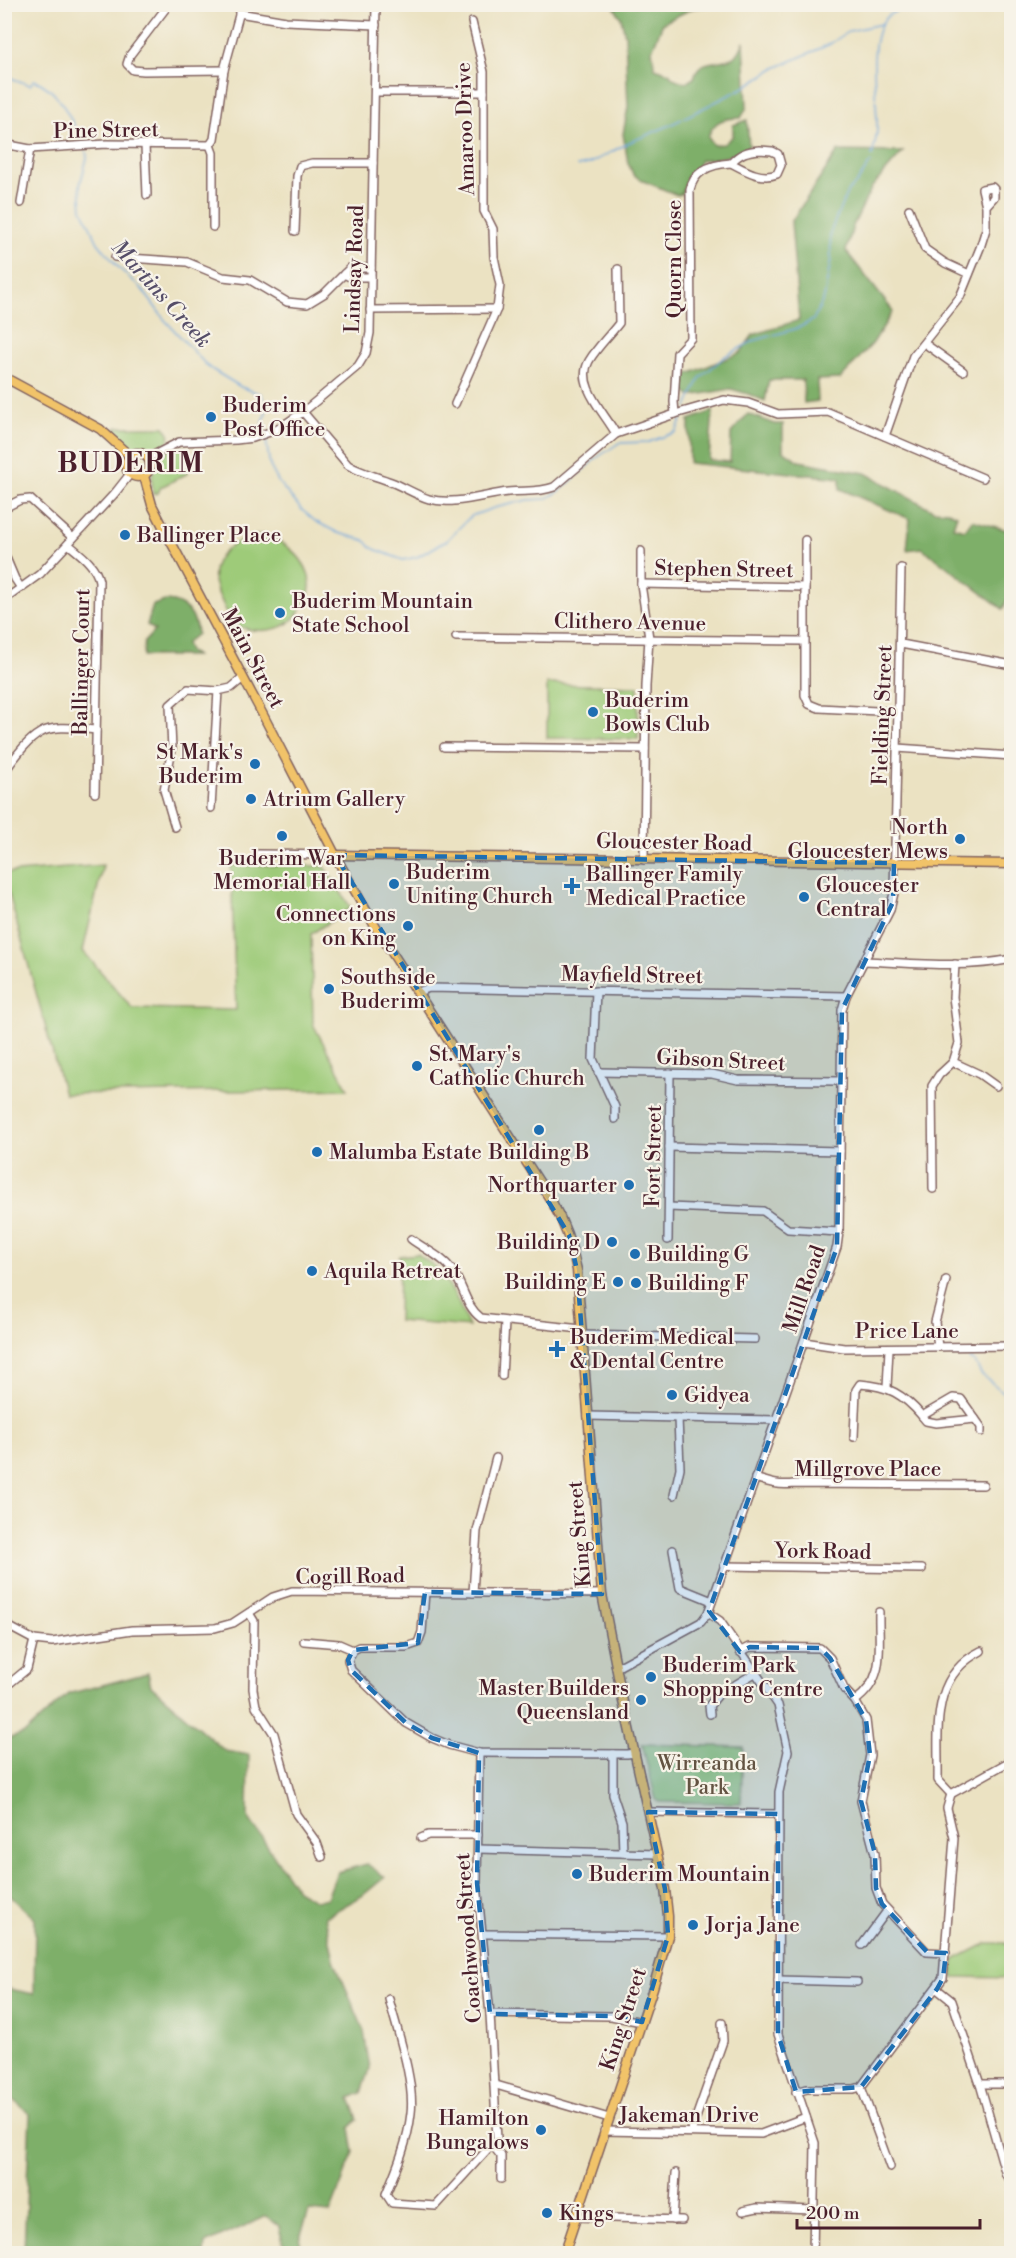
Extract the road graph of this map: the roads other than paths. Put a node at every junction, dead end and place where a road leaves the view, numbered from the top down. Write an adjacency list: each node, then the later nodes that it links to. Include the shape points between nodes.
1 (169, 4): 7 (street, via 127,64 133,70 144,71)
2 (242, 4): 4 (street)
3 (376, 4): 6 (street, Lindsay Road)
4 (239, 13): 6 (street, via 286,21); 7 (street)
5 (472, 22): 9 (street, Amaroo Drive, via 484,72)
6 (376, 25): 8 (street, Lindsay Road)
7 (224, 70): 12 (street)
8 (375, 92): 9 (street); 15 (street, Lindsay Road)
9 (484, 92): 28 (street, Amaroo Drive, via 484,211 493,229 500,285)
10 (4, 144): 13 (street, Pine Street)
11 (145, 145): 12 (street, Pine Street); 13 (street, Pine Street); 16 (street)
12 (210, 145): 20 (street)
13 (30, 148): 17 (street)
14 (731, 163): 14 (street, Quorn Close, via 739,155 760,150 778,154 781,165 777,174 767,177); 35 (street, Quorn Close, via 705,169 692,182 690,190 691,338 677,353 674,402)
15 (373, 164): 21 (street, via 300,166); 23 (street, Lindsay Road)
16 (147, 195)
17 (21, 203)
18 (987, 206): 26 (street, via 986,229)
19 (909, 209): 26 (street, via 925,249 945,264)
20 (213, 227)
21 (295, 231)
22 (115, 257): 25 (street, via 187,262 223,277 250,280 287,302 307,304)
23 (371, 268): 25 (street, via 350,268); 27 (street, Lindsay Road)
24 (618, 269): 36 (street, via 620,323 590,359 585,375 589,390)
25 (344, 274): 27 (street)
26 (969, 274): 30 (street, via 960,297)
27 (371, 277): 29 (street, Lindsay Road)
28 (497, 309): 29 (street); 33 (street, Amaroo Drive)
29 (370, 310): 34 (street, Lindsay Road, via 368,343 361,363)
30 (924, 343): 31 (street); 37 (street, via 913,357)
31 (963, 371)
32 (4, 377): 38 (main road, via 100,429)
33 (455, 404)
34 (303, 412): 36 (street, via 357,471 437,501 545,491); 39 (street, Lindsay Road, via 270,433 236,440 178,442)
35 (678, 413): 36 (street); 37 (street, via 724,400 748,403 778,414 828,412)
36 (616, 434)
37 (885, 436): 42 (street)
38 (130, 456): 39 (main road, via 138,453); 40 (main road, via 126,466)
39 (148, 458): 41 (main road, via 149,469)
40 (130, 474): 41 (main road); 45 (street)
41 (144, 476): 58 (main road, Main Street, via 152,505)
42 (983, 478)
43 (4, 508): 45 (street, Ballinger Court, via 30,499)
44 (805, 540): 50 (street)
45 (71, 541): 51 (street); 61 (street, Ballinger Court, via 98,573)
46 (641, 551): 49 (street)
47 (4, 553): 51 (street)
48 (901, 568): 56 (street, Fielding Street)
49 (641, 584): 50 (street, Stephen Street); 54 (street)
50 (805, 587): 55 (street)
51 (21, 588): 52 (street)
52 (4, 600)
53 (456, 637): 54 (street, Clithero Avenue)
54 (649, 638): 55 (street, Clithero Avenue); 64 (street)
55 (804, 641): 60 (street, via 805,695 809,704 819,708)
56 (901, 644): 57 (street); 60 (street, Fielding Street)
57 (1011, 665)
58 (243, 678): 59 (street); 71 (main road, Main Street)
59 (218, 692): 68 (street); 69 (street, via 188,689 170,705 172,749 164,790)
60 (897, 711): 63 (street, Fielding Street)
61 (96, 729): 66 (street, via 40,732); 67 (street, Ballinger Court)
62 (444, 747): 64 (street)
63 (897, 747): 65 (street); 73 (street, Fielding Street)
64 (645, 749): 72 (street)
65 (1011, 756)
66 (4, 772)
67 (95, 793)
68 (211, 808)
69 (175, 827)
70 (258, 854): 71 (street)
71 (335, 855): 72 (main road, Gloucester Road); 79 (main road, King Street)
72 (644, 860): 73 (main road, Gloucester Road)
73 (894, 863): 74 (main road, Gloucester Road); 76 (street, Mill Road, via 893,902)
74 (1011, 864)
75 (1011, 959): 77 (street)
76 (864, 960): 77 (street); 80 (street, Mill Road)
77 (955, 964): 81 (street, via 953,997 959,1043)
78 (596, 991): 79 (street, Mayfield Street, via 429,988); 80 (street, Mayfield Street); 82 (street, via 593,1059)
79 (418, 992): 96 (main road, King Street, via 563,1222 577,1270)
80 (846, 996): 84 (street, Mill Road, via 842,1010)
81 (953, 1062): 85 (street); 89 (street, via 932,1086)
82 (598, 1072): 83 (street, Gibson Street); 86 (street, via 615,1107)
83 (670, 1073): 84 (street, Gibson Street, via 712,1074 738,1080); 87 (street, Fort Street)
84 (841, 1081): 88 (street, Mill Road)
85 (996, 1086)
86 (615, 1119)
87 (669, 1147): 88 (street); 90 (street, Fort Street)
88 (840, 1151): 91 (street, Mill Road)
89 (933, 1189)
90 (669, 1207): 91 (street, via 763,1211 788,1230); 93 (street, Fort Street)
91 (839, 1232): 98 (street, Mill Road)
92 (411, 1239): 95 (street, via 450,1267 476,1314)
93 (668, 1240)
94 (946, 1280): 100 (street, via 935,1322)
95 (505, 1322): 96 (street); 102 (street)
96 (582, 1332): 97 (street); 104 (main road, King Street)
97 (755, 1339)
98 (804, 1341): 101 (street, Price Lane, via 843,1348); 107 (street, Mill Road)
99 (1011, 1346): 100 (street, Price Lane)
100 (939, 1347): 101 (street, Price Lane)
101 (889, 1348): 103 (street)
102 (502, 1376)
103 (887, 1387): 105 (street, via 912,1403); 110 (street, via 860,1384 856,1390)
104 (588, 1416): 106 (street); 120 (main road, King Street)
105 (922, 1416): 108 (street, via 936,1423); 108 (street, via 953,1398 961,1399)
106 (678, 1418): 107 (street); 114 (street, via 680,1468)
107 (776, 1419): 112 (street, Mill Road)
108 (975, 1419): 109 (street)
109 (981, 1432)
110 (854, 1437)
111 (495, 1458): 119 (street, via 477,1531)
112 (755, 1478): 113 (street, Millgrove Place, via 783,1486); 116 (street, Mill Road)
113 (983, 1485)
114 (674, 1495)
115 (673, 1550): 121 (street, via 680,1588)
116 (724, 1566): 117 (street, York Road); 121 (street, Mill Road)
117 (922, 1569)
118 (425, 1592): 119 (street, Cogill Road); 123 (street, Cogill Road, via 292,1591 273,1597); 128 (street, via 418,1643)
119 (473, 1593): 120 (street, Cogill Road)
120 (602, 1594): 131 (main road, King Street)
121 (712, 1601): 124 (street, Mill Road)
122 (879, 1612): 134 (street, via 878,1672 869,1691)
123 (249, 1613): 126 (street, Cogill Road, via 215,1628 132,1630 52,1642); 148 (street, via 254,1621 256,1706 274,1734 296,1814)
124 (708, 1613): 130 (street, via 720,1621); 131 (street, via 701,1622)
125 (4, 1624): 126 (street, Cogill Road)
126 (34, 1640): 133 (street, via 29,1665)
127 (304, 1641): 128 (street, via 339,1644)
128 (353, 1650): 136 (street, via 348,1660 351,1670 406,1723 432,1738)
129 (981, 1651): 140 (street, via 969,1657 943,1690 938,1780)
130 (740, 1652): 132 (street); 134 (street, via 750,1647 820,1648)
131 (616, 1668): 137 (main road, King Street)
132 (755, 1673): 135 (street, via 718,1695 709,1706); 142 (street, via 778,1705 788,1751)
133 (4, 1688)
134 (855, 1701): 149 (street, via 866,1720 870,1755 861,1802 875,1854 876,1888)
135 (710, 1714)
136 (479, 1753): 138 (street); 143 (street, Coachwood Street)
137 (635, 1753): 138 (street); 141 (main road, King Street)
138 (613, 1754): 146 (street, via 614,1800 622,1822)
139 (1011, 1760): 140 (street)
140 (951, 1794): 153 (street, via 947,1808 954,1838)
141 (648, 1812): 142 (street); 147 (main road, King Street)
142 (778, 1814): 154 (street)
143 (478, 1835): 144 (street, via 428,1834); 145 (street, Coachwood Street)
144 (421, 1838)
145 (478, 1850): 146 (street); 150 (street, Coachwood Street)
146 (623, 1853): 147 (street)
147 (657, 1854): 151 (main road, King Street, via 665,1889)
148 (322, 1857)
149 (887, 1911): 152 (street); 153 (street, via 927,1952)
150 (483, 1934): 151 (street); 158 (street, Coachwood Street)
151 (668, 1936): 159 (main road, King Street)
152 (862, 1945)
153 (945, 1953): 156 (street, via 944,1978)
154 (778, 1980): 155 (street); 165 (street, via 778,2034)
155 (857, 1982)
156 (937, 1989): 161 (street, via 952,2001); 164 (street)
157 (389, 1998): 170 (street, via 411,2091 411,2113 398,2166 386,2194 392,2203 436,2206)
158 (490, 2014): 159 (street, via 610,2016); 163 (street, Coachwood Street)
159 (642, 2022): 167 (main road, King Street)
160 (722, 2023): 169 (street, via 723,2041)
161 (980, 2084): 162 (street); 174 (street)
162 (1011, 2084)
163 (496, 2085): 167 (street); 170 (street, Coachwood Street, via 497,2139)
164 (861, 2087): 165 (street); 171 (street)
165 (796, 2092): 166 (street)
166 (807, 2117): 169 (street, Jakeman Drive, via 762,2134); 175 (street, via 815,2143)
167 (609, 2118): 168 (main road, King Street)
168 (604, 2132): 169 (street, Jakeman Drive); 177 (main road, King Street)
169 (691, 2133)
170 (493, 2146): 173 (street, via 501,2156)
171 (890, 2167)
172 (676, 2174): 178 (street)
173 (501, 2179)
174 (1011, 2181)
175 (814, 2210): 176 (street); 182 (street)
176 (743, 2211)
177 (576, 2217): 178 (street); 181 (main road, King Street)
178 (673, 2220): 179 (street)
179 (682, 2220)
180 (1011, 2234): 183 (street)
181 (564, 2253)
182 (813, 2253)
183 (1010, 2253)

